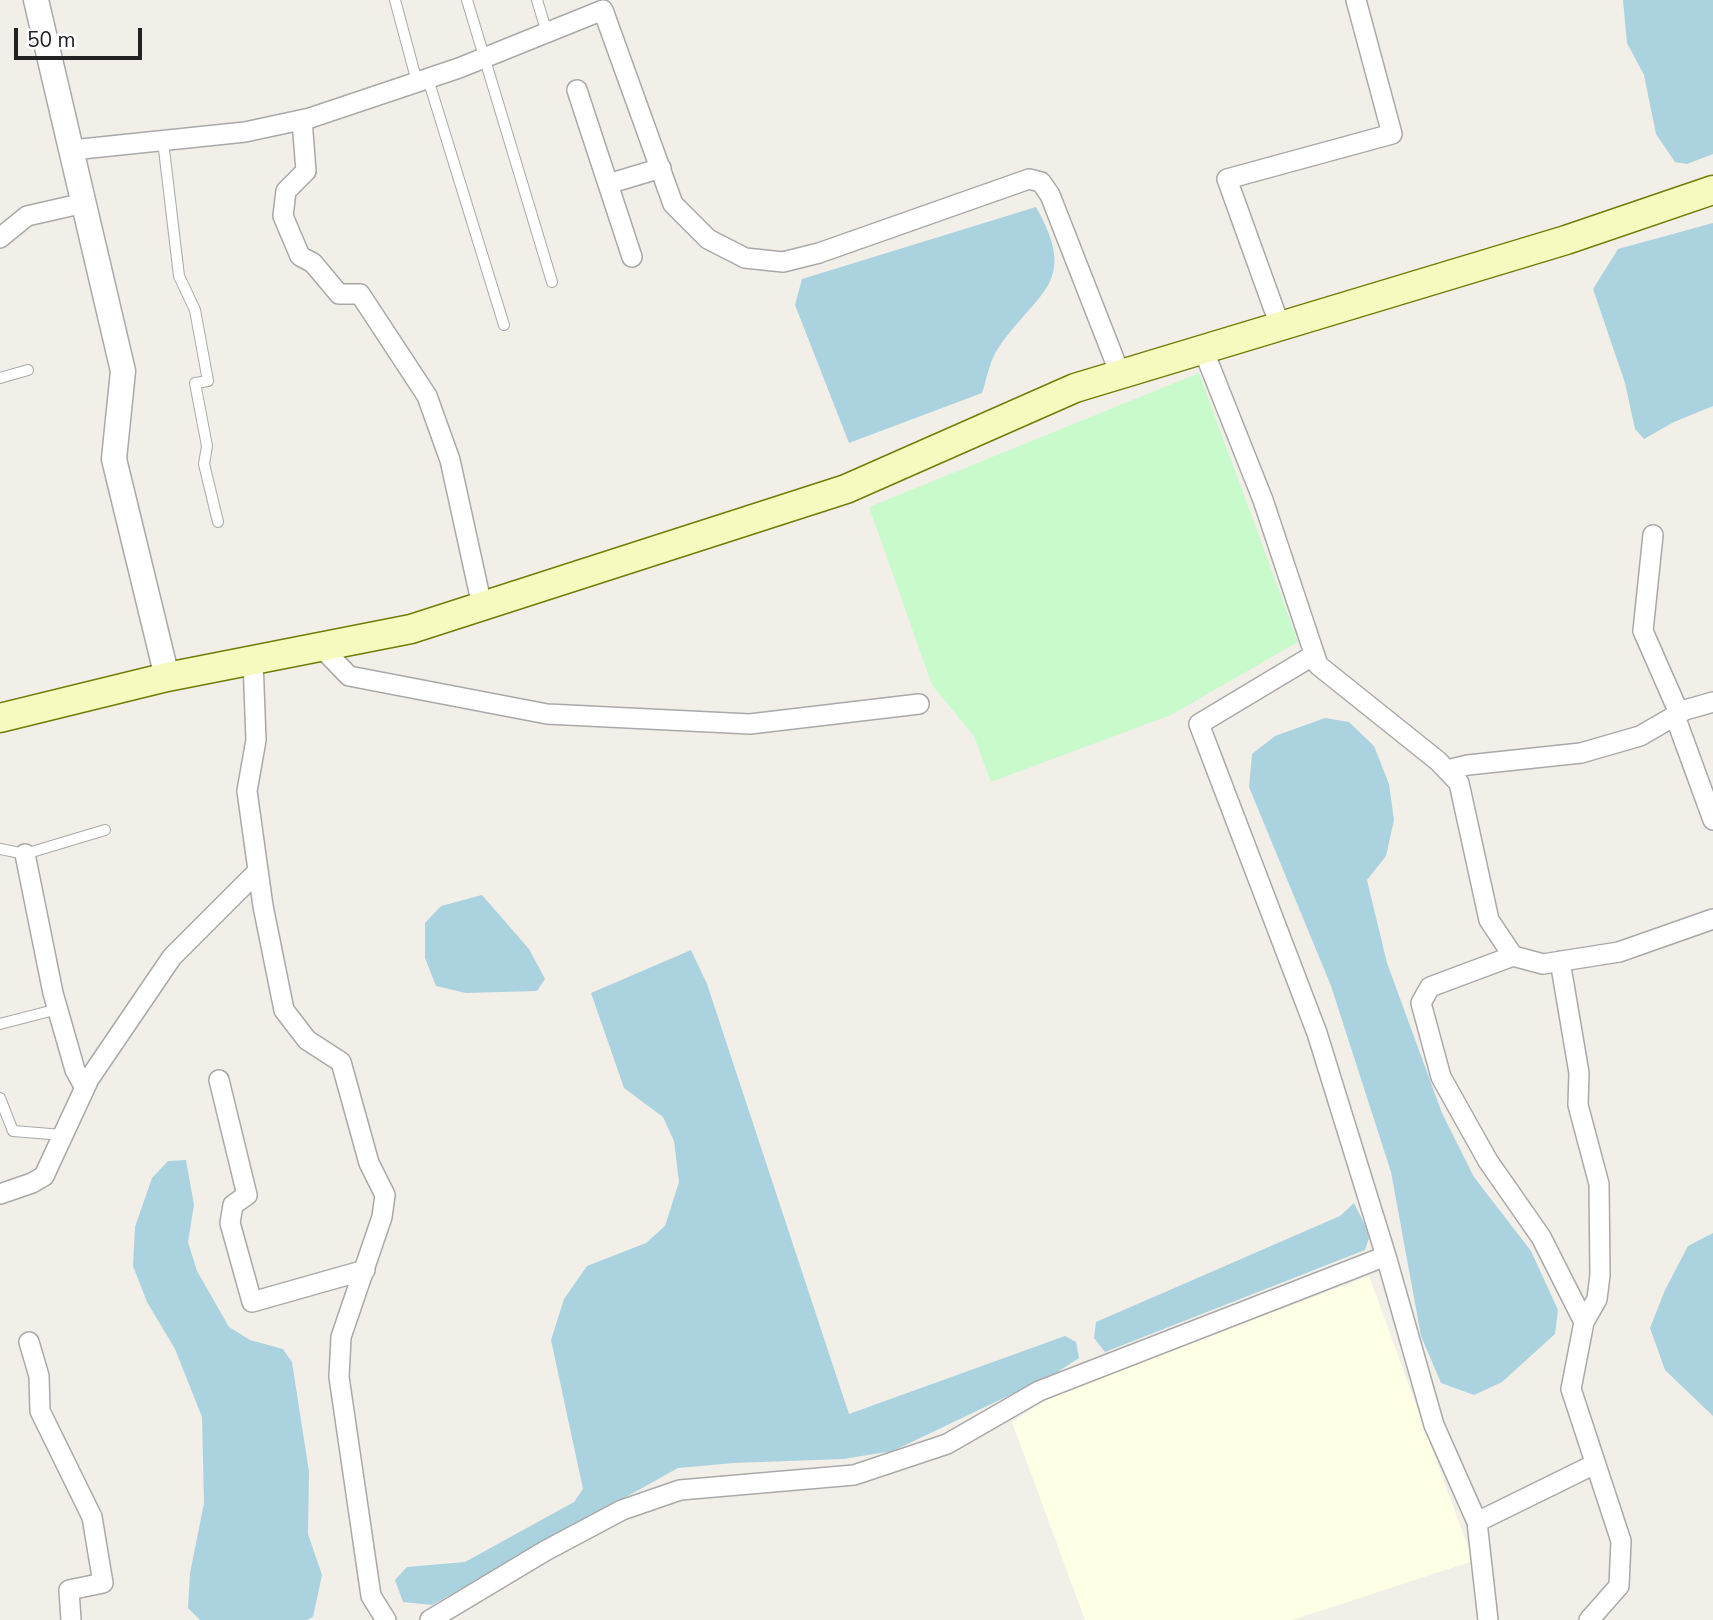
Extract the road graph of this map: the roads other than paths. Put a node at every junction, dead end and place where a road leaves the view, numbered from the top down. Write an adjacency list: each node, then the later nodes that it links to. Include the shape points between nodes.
1 (36, 0): 12 (street)
2 (395, 0): 8 (lane)
3 (467, 0): 7 (lane)
4 (537, 0): 6 (lane)
5 (1356, 0): 21 (street, via 1392,134 1227,179)
6 (547, 33): 7 (street); 13 (street, via 603,10)
7 (485, 58): 8 (street); 19 (lane)
8 (422, 80): 10 (street); 20 (lane)
9 (577, 90): 14 (street)
10 (302, 120): 11 (street); 28 (street, via 306,171 286,191 283,216 300,256 313,263 339,295 360,294 427,396 450,460)
11 (163, 141): 12 (street); 26 (lane, via 178,276 195,310 208,381 195,383 207,446 204,464)
12 (72, 150): 16 (street)
13 (661, 168): 14 (street); 24 (street, via 673,204 708,239 745,258 783,262 1029,179 1041,182)
14 (608, 184): 18 (street)
15 (1713, 190): 21 (main road, via 1566,240)
16 (84, 202): 17 (street, via 27,216); 32 (street, via 123,371 114,459)
17 (0, 238)
18 (632, 257)
19 (552, 282)
20 (504, 325)
21 (1280, 326): 22 (main road)
22 (1203, 349): 24 (main road); 30 (street, via 1263,500)
23 (28, 370): 25 (lane)
24 (1120, 374): 28 (main road, via 1075,388 846,489)
25 (0, 379)
26 (218, 522)
27 (1653, 535): 35 (street, via 1643,631)
28 (482, 606): 29 (main road, via 411,629)
29 (321, 647): 31 (main road); 34 (street, via 349,676 547,714 750,724)
30 (1314, 654): 37 (street, via 1318,665); 53 (street, via 1199,724 1317,1033)
31 (253, 660): 32 (main road); 42 (street, via 256,740 247,791)
32 (167, 677): 36 (main road)
33 (1713, 702): 35 (street)
34 (919, 704)
35 (1677, 715): 37 (street, via 1640,736 1581,753); 38 (street)
36 (0, 718)
37 (1447, 770): 44 (street, via 1459,783 1489,920)
38 (1713, 820)
39 (106, 830): 41 (lane)
40 (0, 849): 41 (lane)
41 (25, 854): 46 (street)
42 (258, 871): 49 (street, via 172,957); 54 (street, via 284,1010 307,1040 341,1062 369,1163 385,1195)
43 (1713, 919): 45 (street, via 1619,952)
44 (1513, 956): 45 (street, via 1543,964); 55 (street, via 1430,987 1421,1003 1441,1077 1488,1161 1541,1237)
45 (1560, 961): 55 (street, via 1579,1073 1578,1105 1599,1184 1600,1275 1597,1299)
46 (58, 1009): 47 (lane); 49 (street, via 75,1070)
47 (0, 1024)
48 (219, 1080): 54 (street, via 247,1195 233,1205 230,1223 253,1302)
49 (85, 1088): 51 (street)
50 (0, 1098): 51 (lane, via 13,1131)
51 (63, 1135): 52 (street, via 44,1176)
52 (0, 1194)
53 (1386, 1256): 58 (street, via 1434,1425); 61 (street, via 1040,1391 947,1444 854,1475 680,1490 622,1510)
54 (365, 1269): 60 (street, via 341,1337 339,1377 371,1596)
55 (1584, 1322): 57 (street, via 1570,1389)
56 (29, 1342): 59 (street, via 39,1376 40,1411 92,1517 103,1583 69,1590)
57 (1595, 1464): 58 (street); 63 (street, via 1621,1541 1619,1586)
58 (1477, 1522): 62 (street)
59 (71, 1620)
60 (386, 1620)
61 (430, 1620)
62 (1488, 1620)
63 (1589, 1620)

